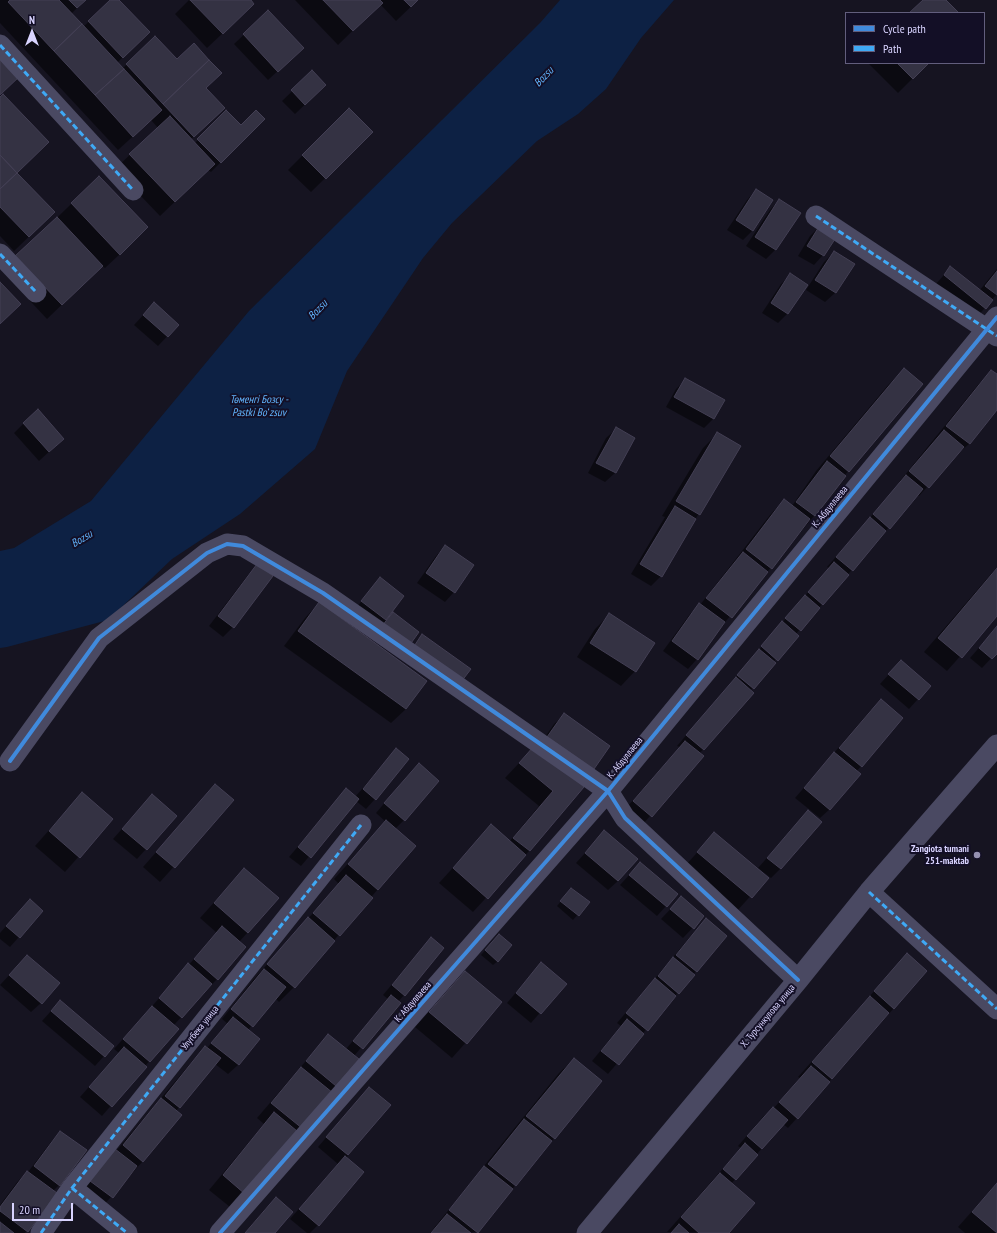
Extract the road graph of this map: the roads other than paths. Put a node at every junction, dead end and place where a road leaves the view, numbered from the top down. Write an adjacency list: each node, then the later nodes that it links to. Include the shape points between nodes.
1 (0, 45): 2 (street)
2 (134, 190)
3 (816, 216): 6 (street)
4 (0, 254): 5 (street)
5 (36, 292)
6 (994, 327): 9 (street, К. Абдуллаева)
7 (997, 745): 11 (street, Х. Турсункулова улица)
8 (10, 761): 9 (street, via 99,638 207,553 227,544 243,546 323,593)
9 (608, 791): 12 (street, via 625,818); 17 (street, К. Абдуллаева)
10 (361, 825): 14 (street, Улугбека улица)
11 (869, 892): 12 (street, Х. Турсункулова улица); 13 (street)
12 (798, 980): 18 (street, Х. Турсункулова улица)
13 (997, 1009)
14 (72, 1188): 15 (street, Улугбека улица); 16 (street)
15 (41, 1233)
16 (127, 1233)
17 (220, 1233)
18 (587, 1233)

